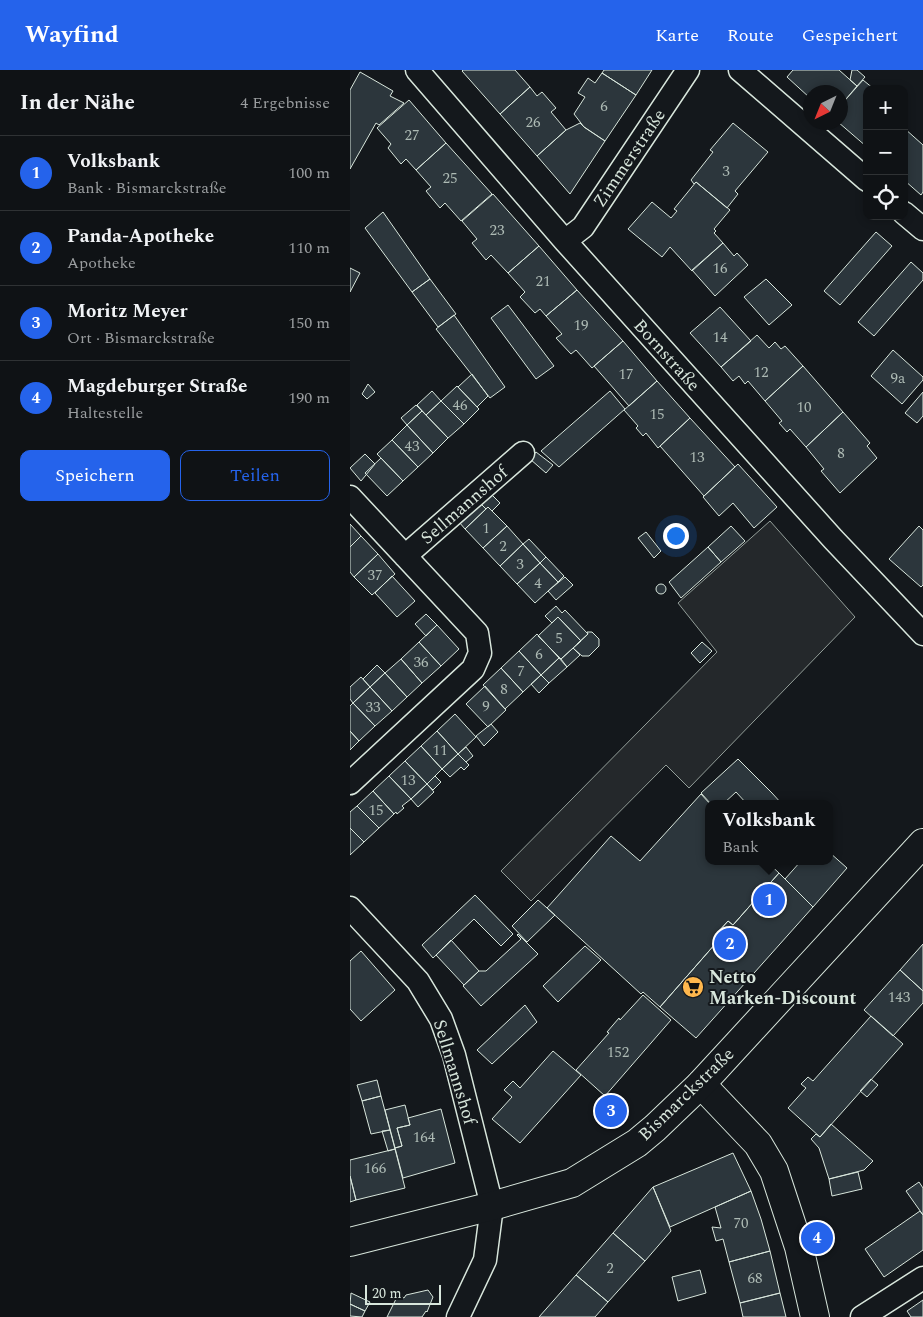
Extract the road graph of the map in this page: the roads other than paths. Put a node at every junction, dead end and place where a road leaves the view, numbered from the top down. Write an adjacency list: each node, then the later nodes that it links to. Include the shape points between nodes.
1 (417, 70): 7 (street, Bornstraße)
2 (688, 70): 7 (street, Zimmerstraße, via 583,227)
3 (740, 70): 4 (street)
4 (863, 177)
5 (908, 216): 6 (street)
6 (923, 229)
7 (565, 241): 11 (street, Bornstraße, via 833,540)
8 (523, 453): 10 (street, Sellmannshof)
9 (350, 497): 10 (street, Sellmannshof)
10 (405, 556): 12 (street, Sellmannshof, via 477,633 480,653 473,669)
11 (923, 634)
12 (350, 783)
13 (923, 843): 15 (main road, Bismarckstraße)
14 (350, 908): 16 (street, Sellmannshof, via 418,981 441,1019 454,1055)
15 (701, 1084): 16 (main road, Bismarckstraße, via 637,1143 572,1183); 20 (main road, via 758,1144 774,1171 799,1247)
16 (492, 1206): 17 (main road, Bismarckstraße); 19 (street, via 485,1260)
17 (350, 1242)
18 (923, 1278): 21 (street)
19 (458, 1317)
20 (815, 1317)
21 (862, 1317)

